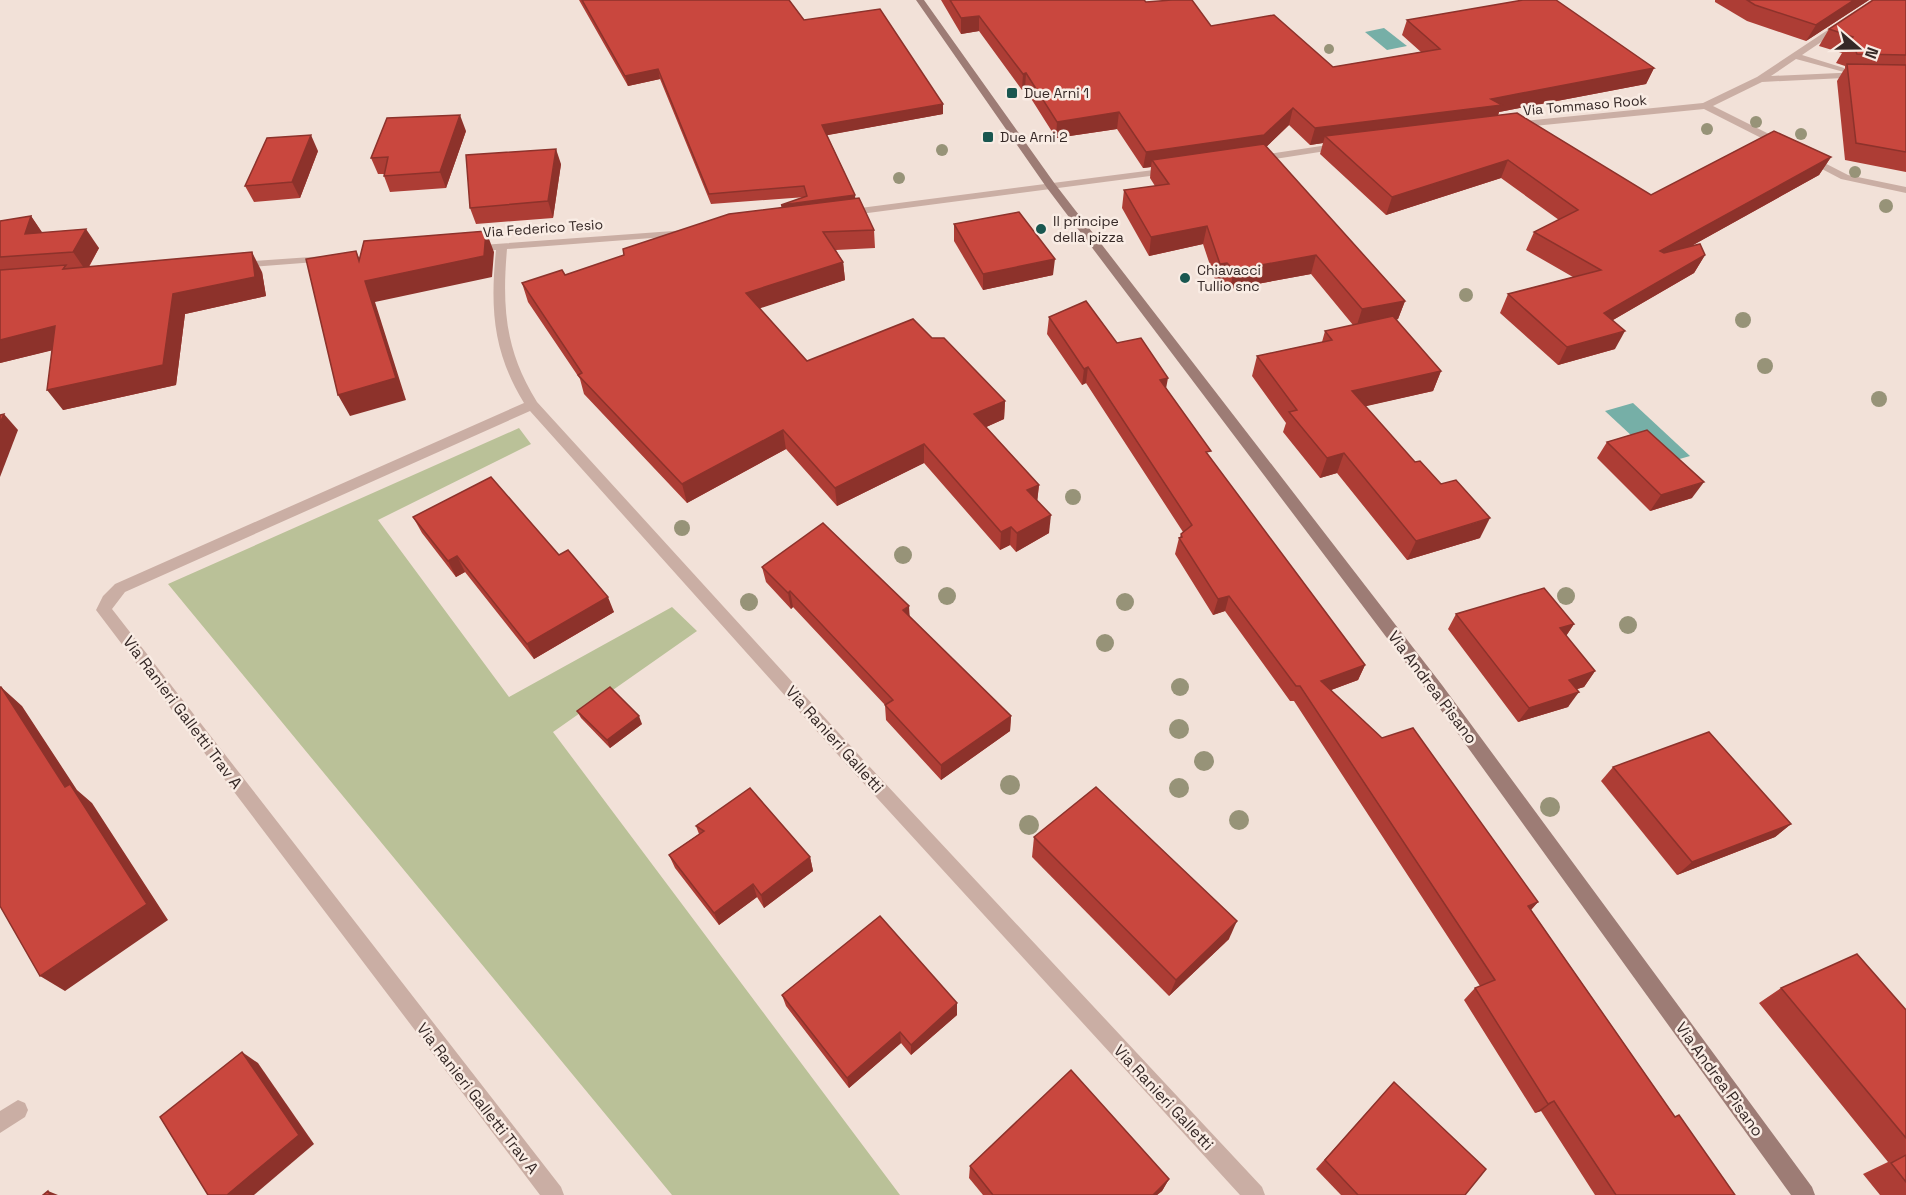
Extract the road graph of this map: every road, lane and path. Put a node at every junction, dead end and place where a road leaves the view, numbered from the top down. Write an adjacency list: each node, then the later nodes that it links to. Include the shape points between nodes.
1 (920, 0): 10 (street, Via Andrea Pisano)
2 (1879, 0): 3 (street, Via Tommaso Rook)
3 (1793, 55): 4 (street, Via Tommaso Rook); 4 (street, via 1869,75)
4 (1760, 79): 5 (street, Via Tommaso Rook)
5 (1706, 106): 6 (street, Via Tommaso Rook); 11 (street, via 1845,177)
6 (1505, 126)
7 (1358, 144): 8 (street)
8 (1244, 160)
9 (1175, 170): 10 (street)
10 (1051, 186): 12 (street); 23 (street, Via Andrea Pisano, via 1436,690)
11 (1906, 190)
12 (837, 214)
13 (697, 232): 14 (street, Via Federico Tesio)
14 (502, 245): 15 (street, Via Federico Tesio); 18 (street, Via Ranieri Galletti, via 497,293 504,351 516,381)
15 (455, 249)
16 (337, 258): 17 (street)
17 (231, 266)
18 (532, 405): 21 (street, Via Ranieri Galletti Trav A, via 120,588 104,610); 22 (street, Via Ranieri Galletti)
19 (18, 1110): 20 (street)
20 (0, 1123)
21 (553, 1195)
22 (1254, 1195)
23 (1804, 1195)

